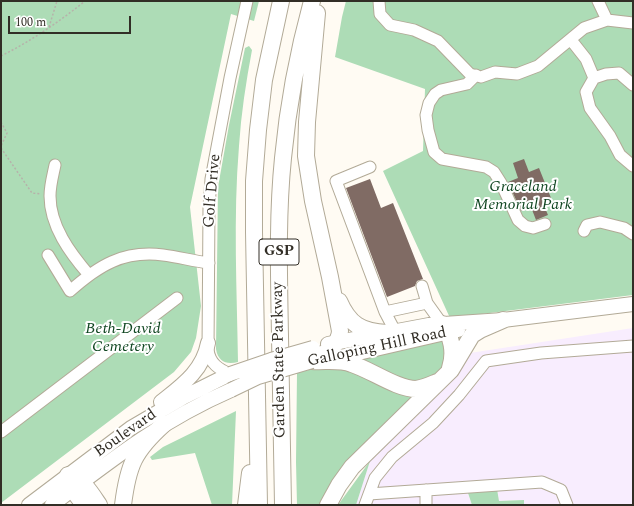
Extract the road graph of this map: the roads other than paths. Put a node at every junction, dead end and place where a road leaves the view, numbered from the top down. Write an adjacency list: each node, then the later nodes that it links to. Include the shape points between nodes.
1 (248, 1): 20 (street, Golf Drive, via 212,175)
2 (281, 1): 39 (highway, Garden State Parkway / GSP, via 264,80 256,147 254,232)
3 (312, 1): 53 (highway, Garden State Parkway / GSP, via 292,92 284,141 281,186 279,276)
4 (318, 1): 22 (highway, via 306,156)
5 (379, 1): 10 (street, via 380,14 390,25 414,30 438,41 470,74)
6 (598, 1): 7 (street)
7 (607, 20): 8 (street); 9 (street, via 584,28)
8 (633, 23)
9 (571, 40): 10 (street, via 538,66 517,74 495,72 481,77); 11 (street, via 586,59)
10 (476, 76): 16 (street, via 467,84 441,90 429,103 426,115 434,152 442,159 486,167 494,172 518,220 533,228)
11 (594, 78): 12 (street, via 619,73); 14 (street, via 586,92 590,108 620,155)
12 (633, 85)
13 (55, 165): 21 (street, via 50,195 52,213 64,242)
14 (633, 166)
15 (370, 167): 27 (street, via 336,181)
16 (545, 224)
17 (584, 231): 18 (street, via 586,225 600,222 624,228)
18 (633, 234)
19 (48, 255): 21 (street, via 70,291)
20 (209, 263): 21 (street, via 141,254 117,259); 32 (street, Golf Drive)
21 (89, 275)
22 (330, 277): 30 (highway, via 341,305 353,322 366,330); 31 (highway, via 339,327)
23 (422, 286): 25 (street)
24 (177, 298): 41 (street)
25 (427, 303): 27 (street); 29 (street)
26 (633, 304): 28 (main road, Galloping Hill Road)
27 (385, 312): 30 (street)
28 (503, 320): 29 (main road, Galloping Hill Road); 37 (highway, via 472,335)
29 (445, 328): 30 (main road, Galloping Hill Road); 34 (main road, Galloping Hill Road, via 331,359); 37 (highway, via 451,342 452,358)
30 (391, 332): 31 (main road, Galloping Hill Road)
31 (337, 342): 34 (highway, via 332,348)
32 (208, 343): 35 (street, Golf Drive, via 212,362); 42 (main road, via 202,361 192,376)
33 (633, 346): 45 (street, via 541,353 486,361 433,423 392,457 375,478)
34 (312, 355): 35 (main road, Galloping Hill Road, bridge, via 271,360); 36 (main road, Galloping Hill Road, bridge); 37 (highway, via 352,363 411,388 421,388)
35 (230, 374): 36 (main road, bridge, via 246,378); 42 (main road, Boulevard, via 170,404)
36 (258, 377): 38 (main road, Galloping Hill Road, bridge)
37 (444, 378): 54 (highway, via 352,467)
38 (231, 390): 40 (main road, Boulevard)
39 (257, 418): 51 (highway); 52 (highway, Garden State Parkway / GSP)
40 (164, 424): 43 (main road, Boulevard); 50 (highway, via 142,446 133,460 127,477)
41 (1, 432)
42 (118, 437): 43 (main road, Boulevard)
43 (74, 482): 46 (main road, Boulevard); 47 (main road, Boulevard); 48 (highway); 49 (highway)
44 (426, 490): 45 (street); 56 (street); 57 (street, via 542,482 560,490)
45 (369, 494): 55 (street)
46 (29, 505)
47 (52, 505)
48 (84, 505)
49 (99, 505)
50 (123, 505)
51 (246, 505)
52 (259, 505)
53 (283, 505)
54 (328, 505)
55 (365, 505)
56 (426, 505)
57 (568, 505)

